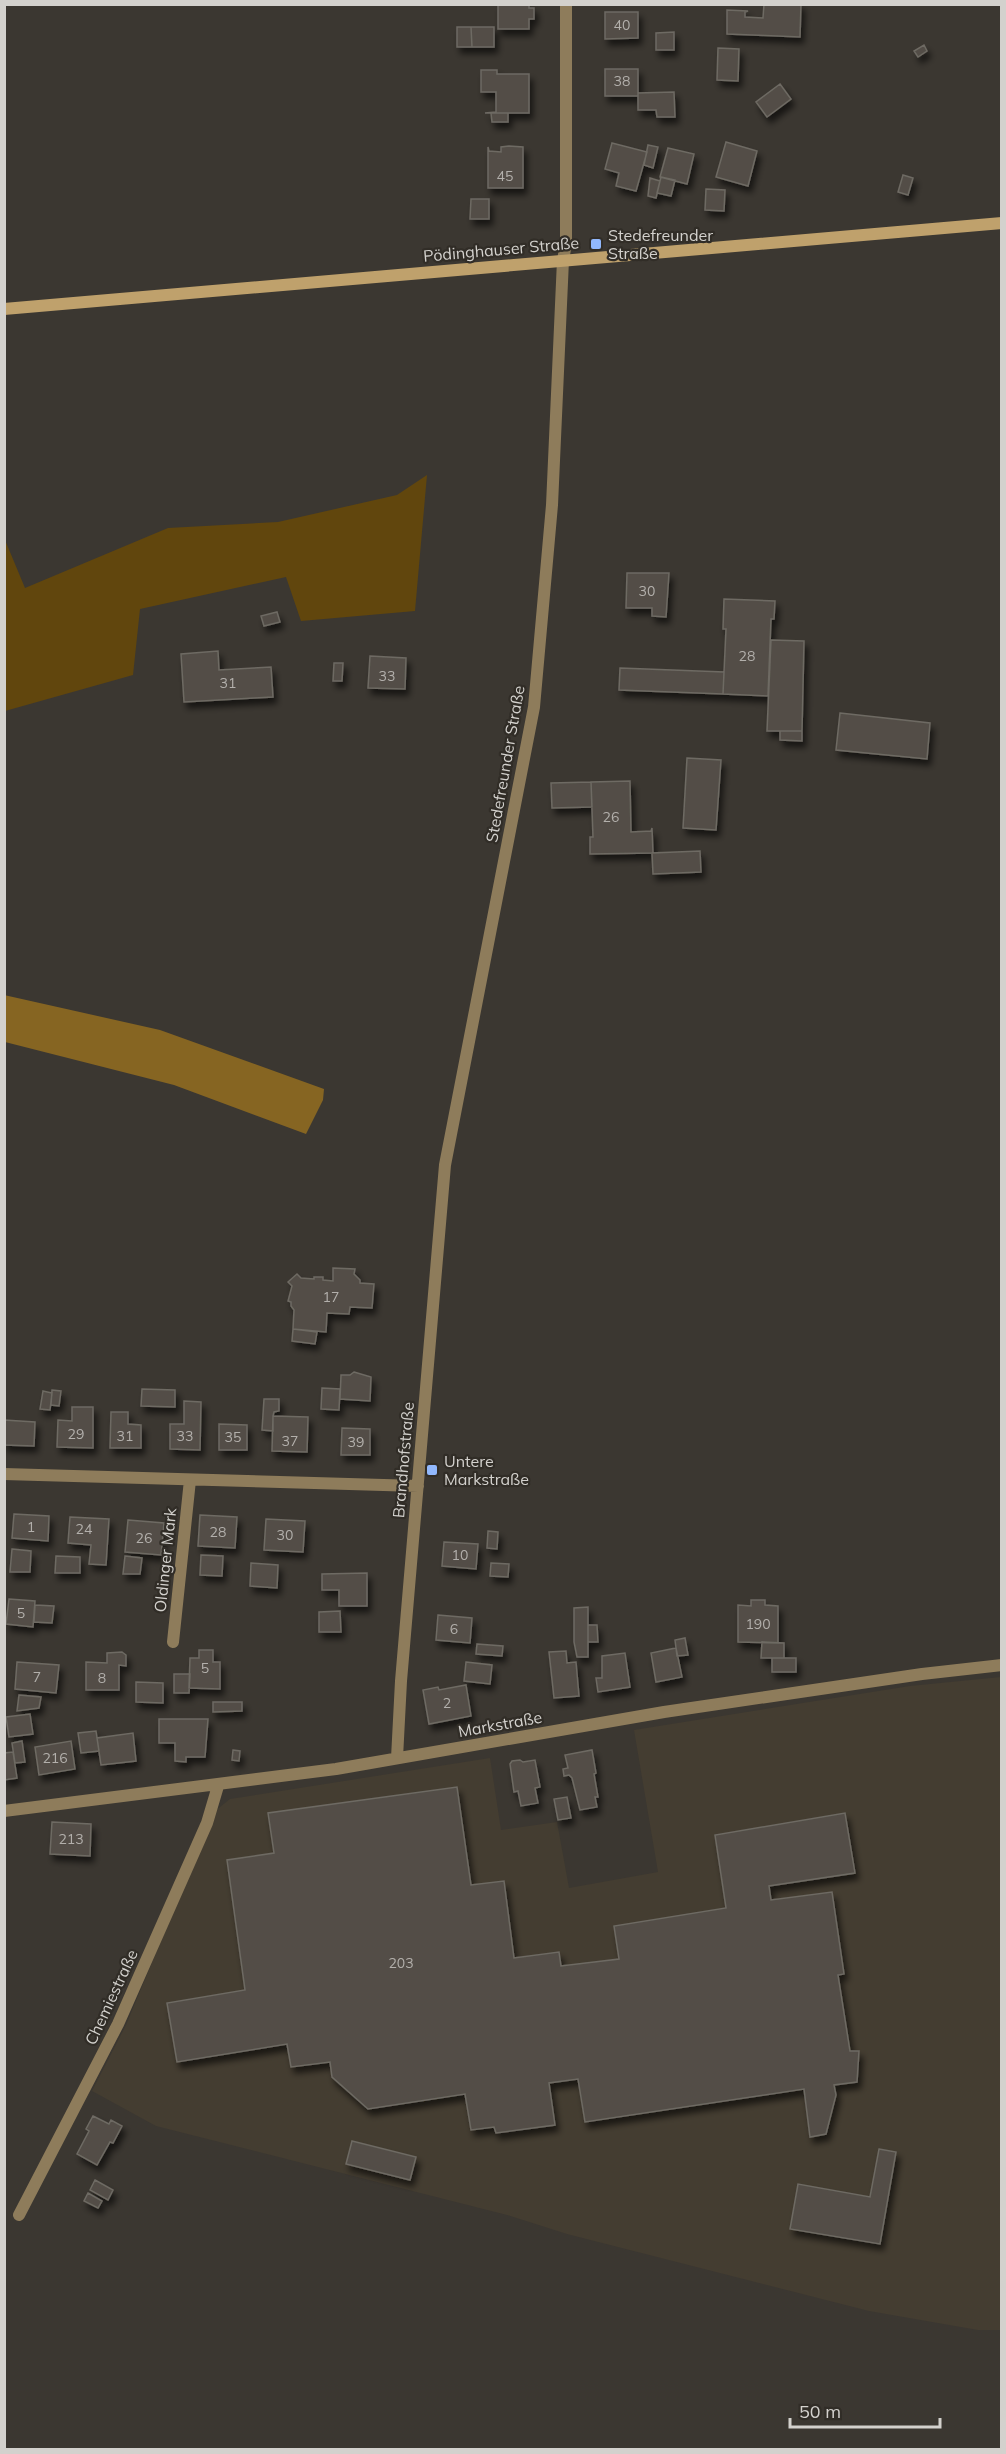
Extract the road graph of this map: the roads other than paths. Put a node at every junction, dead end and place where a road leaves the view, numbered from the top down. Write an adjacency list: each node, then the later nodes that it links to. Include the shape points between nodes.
1 (566, 4): 3 (street, Stedefreunder Straße)
2 (1002, 223): 3 (street, Pödinghauser Straße)
3 (563, 260): 4 (street, Pödinghauser Straße); 5 (street, Stedefreunder Straße, via 552,505 534,707)
4 (4, 309)
5 (445, 1165): 8 (street, Brandhofstraße)
6 (4, 1474): 7 (street)
7 (190, 1480): 8 (street); 9 (street, Oldinger Mark)
8 (418, 1486): 11 (street, Brandhofstraße)
9 (173, 1642)
10 (1002, 1665): 11 (street, Markstraße, via 675,1711)
11 (397, 1758): 12 (street, Markstraße)
12 (218, 1786): 13 (street, Markstraße); 14 (street, Chemiestraße, via 207,1823 118,2024)
13 (4, 1811)
14 (19, 2215)

